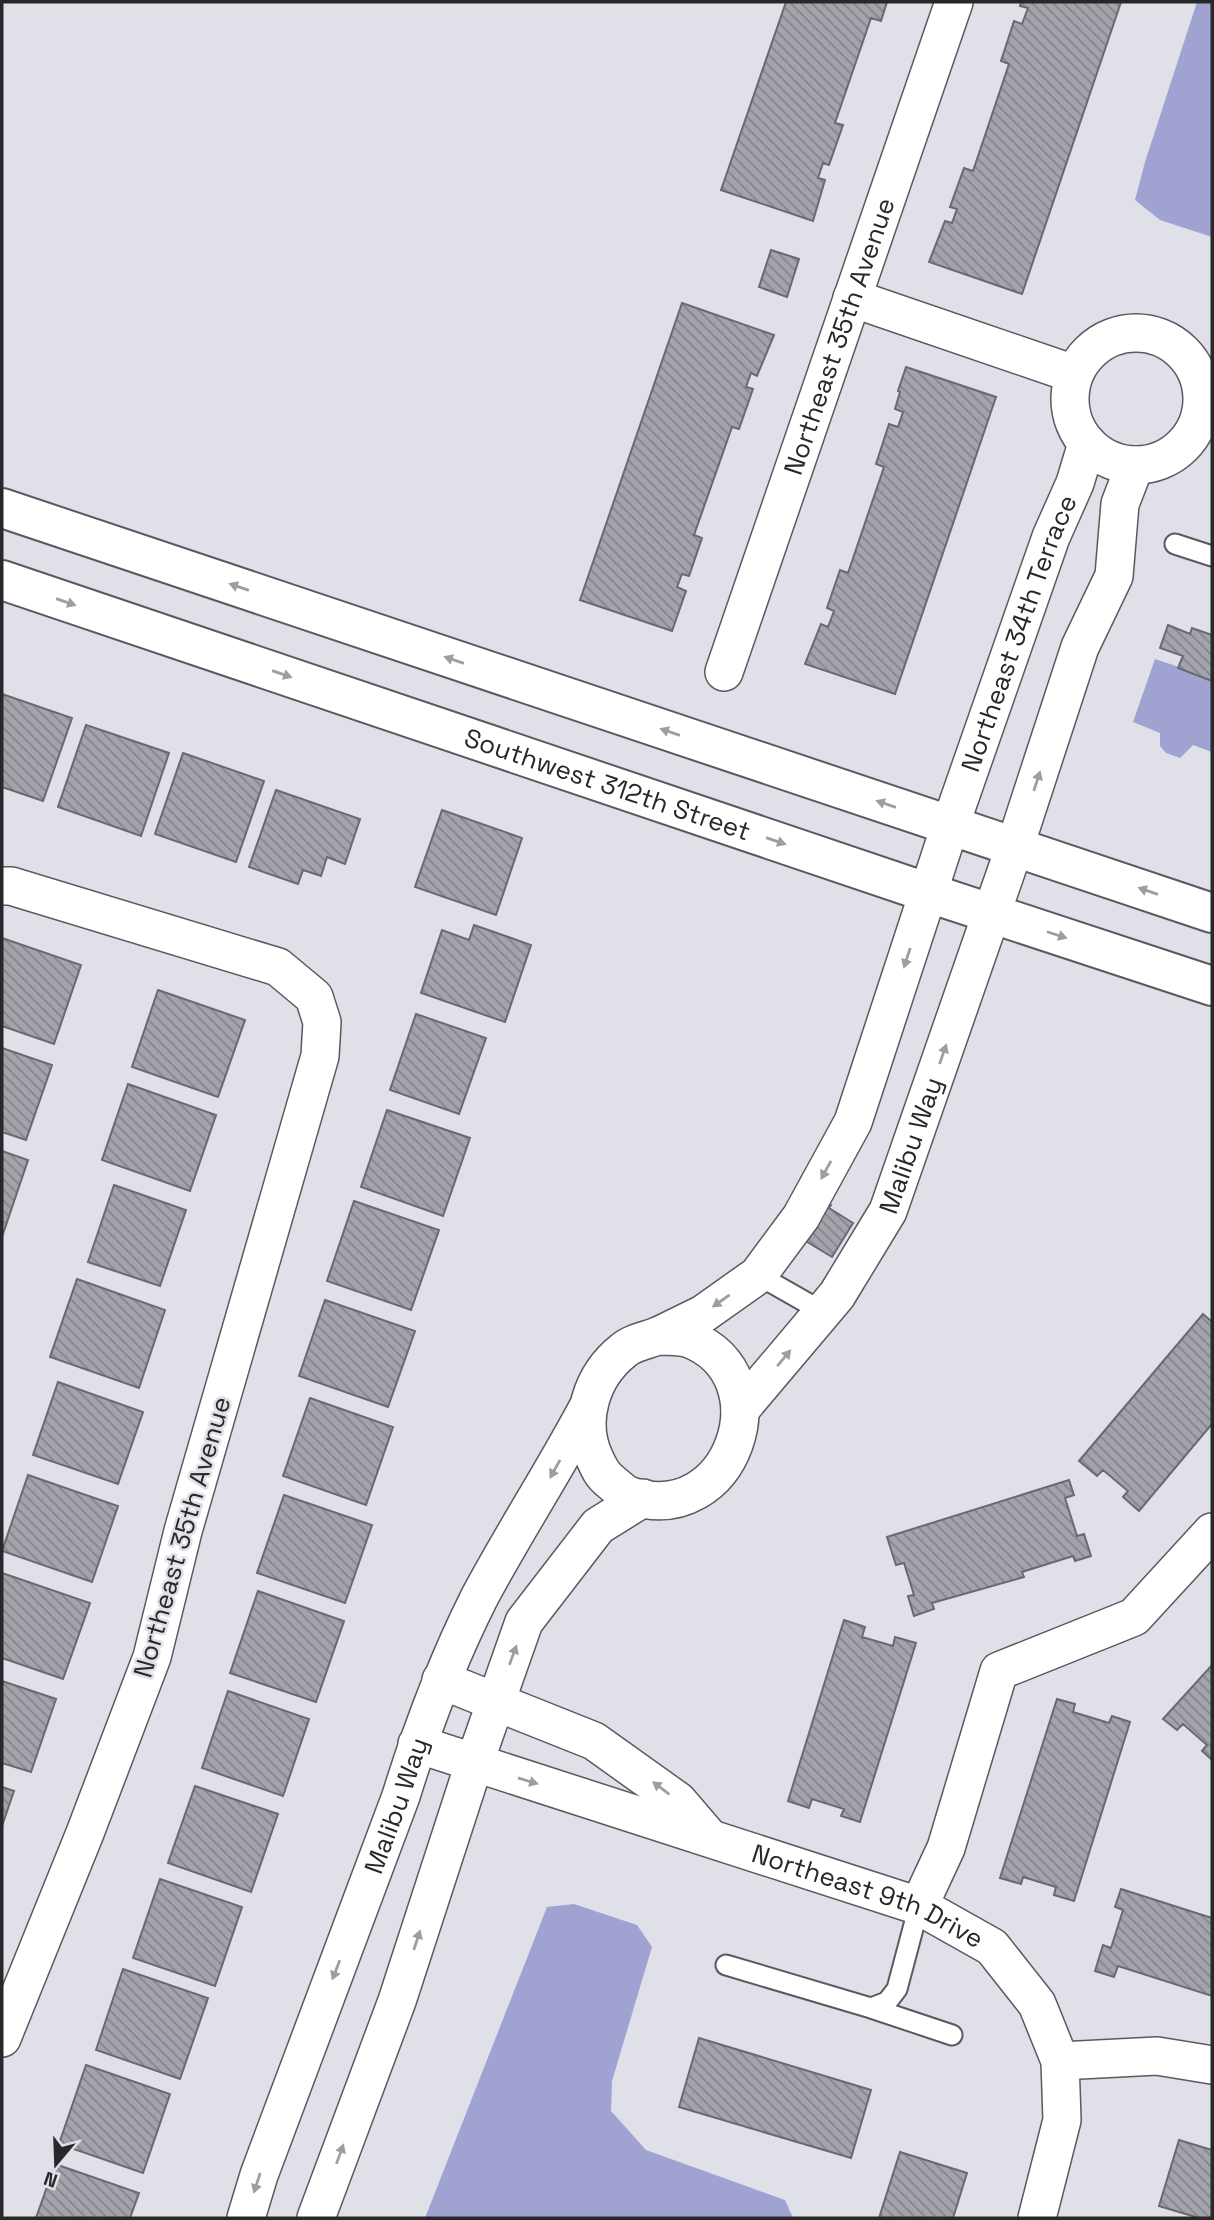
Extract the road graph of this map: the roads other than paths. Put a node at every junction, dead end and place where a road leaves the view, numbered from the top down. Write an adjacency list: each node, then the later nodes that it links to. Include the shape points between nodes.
1 (954, 2): 2 (street, Northeast 35th Avenue)
2 (852, 299): 3 (street); 11 (street, Northeast 35th Avenue)
3 (1074, 374): 4 (street, via 1101,342 1123,334 1146,333 1168,341 1186,355 1198,375); 5 (street, via 1069,398 1072,419)
4 (1206, 419): 6 (street, via 1175,453 1156,463)
5 (1087, 443): 6 (street, via 1114,462); 12 (street, Northeast 34th Terrace)
6 (1135, 465): 13 (street, Northeast 34th Terrace, one-way to 6, via 1080,647 1114,576 1120,504)
7 (2, 508): 12 (main road, one-way to 7)
8 (1175, 544): 9 (lane)
9 (1212, 556)
10 (2, 580): 15 (main road, Southwest 312th Street, one-way to 15)
11 (724, 672)
12 (950, 826): 13 (main road); 15 (street, Malibu Way)
13 (1016, 846): 16 (street, Malibu Way); 17 (main road, one-way to 13)
14 (2, 886): 35 (street, Northeast 35th Avenue, via 278,967 314,997 322,1022 320,1056 187,1518 152,1657)
15 (929, 893): 16 (main road, Southwest 312th Street); 19 (street, Malibu Way, one-way to 19, via 853,1122 801,1217)
16 (992, 913): 18 (main road, Southwest 312th Street, one-way to 18); 20 (street, Malibu Way, one-way to 16, via 888,1211)
17 (1212, 913)
18 (1212, 986)
19 (758, 1275): 20 (lane); 21 (street, Malibu Way, one-way to 21, via 702,1314)
20 (823, 1312): 23 (street, Malibu Way, one-way to 20)
21 (658, 1336): 22 (street, Malibu Way, via 625,1348 608,1365); 23 (street, Malibu Way, via 688,1338 715,1353 733,1379)
22 (587, 1409): 24 (street, Malibu Way, via 588,1444 603,1475 629,1496); 26 (street, Malibu Way, one-way to 26, via 480,1598)
23 (740, 1410): 24 (street, Malibu Way, via 731,1455 702,1488 662,1502)
24 (643, 1498): 27 (street, one-way to 24, via 524,1622 598,1526)
25 (1212, 1532): 31 (street, via 1134,1617 999,1671 946,1847)
26 (441, 1680): 27 (street); 28 (street, Malibu Way)
27 (496, 1702): 29 (street); 30 (street, one-way to 27, via 678,1801 594,1741)
28 (417, 1744): 29 (street, Northeast 9th Drive); 38 (street, Malibu Way, one-way to 38)
29 (474, 1764): 30 (street, Northeast 9th Drive, one-way to 30); 39 (street, one-way to 29, via 397,2001)
30 (709, 1837): 31 (street, Northeast 9th Drive)
31 (919, 1906): 33 (lane, via 897,1989 887,2002); 36 (street, Northeast 9th Drive, via 992,1947 1037,2004)
32 (726, 1965): 33 (lane)
33 (871, 2008): 34 (lane)
34 (952, 2035)
35 (2, 2038)
36 (1060, 2062): 37 (street, via 1157,2056); 40 (street, Northeast 9th Drive, via 1062,2120)
37 (1212, 2065)
38 (246, 2218)
39 (316, 2218)
40 (1037, 2218)

